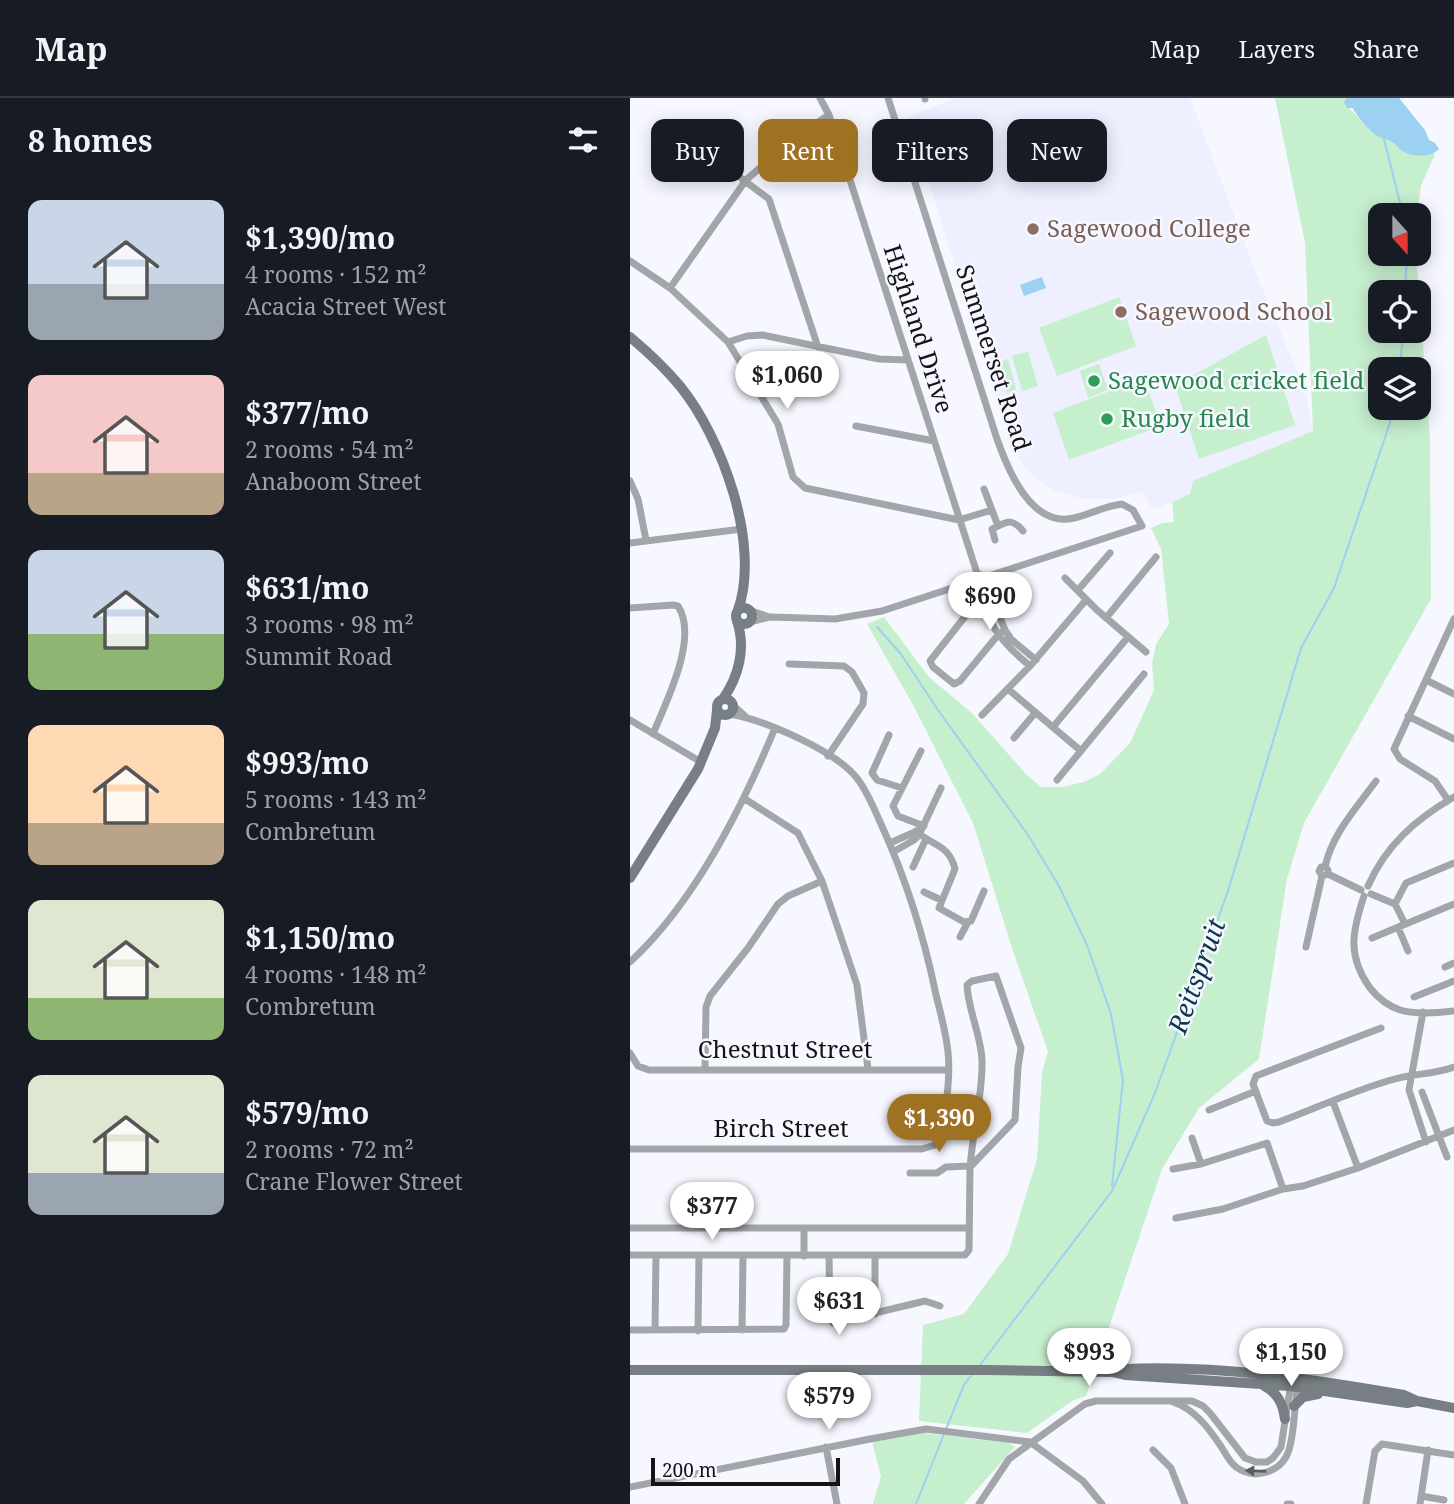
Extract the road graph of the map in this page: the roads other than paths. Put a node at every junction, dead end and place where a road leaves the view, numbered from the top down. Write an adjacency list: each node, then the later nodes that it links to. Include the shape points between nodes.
1 (820, 98): 3 (street, Highland Drive)
2 (888, 98): 25 (street, Summerset Road, via 997,439 1021,489 1034,506 1055,518 1074,518 1122,504 1133,510 1142,526)
3 (828, 115): 4 (street); 10 (street, Highland Drive)
4 (746, 180): 6 (street); 9 (street, via 769,199)
5 (630, 261): 6 (street)
6 (670, 288): 8 (street)
7 (630, 337): 18 (main road, via 682,388 710,432 724,463)
8 (728, 342): 9 (street, via 755,335); 16 (street, via 778,424 797,482 805,488)
9 (817, 347): 10 (street)
10 (908, 360): 12 (street, Highland Drive)
11 (856, 426): 12 (street)
12 (934, 441): 16 (street, Highland Drive)
13 (630, 481): 20 (street)
14 (984, 489): 15 (street)
15 (992, 510): 16 (street); 17 (street)
16 (959, 520): 25 (street, Highland Drive)
17 (998, 526): 19 (street, via 1014,522); 21 (street, via 991,530)
18 (742, 529): 20 (street); 31 (main road)
19 (1023, 531)
20 (646, 540): 22 (street)
21 (995, 540)
22 (630, 542)
23 (1110, 553): 27 (street)
24 (1156, 557): 32 (street)
25 (979, 576): 31 (street, via 866,615 835,619); 34 (street, Highland Drive, via 990,621)
26 (1065, 578): 27 (street)
27 (1078, 590): 28 (street)
28 (1086, 600): 32 (street); 39 (street)
29 (630, 608): 53 (street, via 678,606 685,621 682,658)
30 (967, 614): 34 (street, via 930,661 953,684)
31 (745, 616): 45 (main road)
32 (1106, 618): 35 (street)
33 (1454, 619): 36 (street)
34 (1001, 633): 39 (street)
35 (1128, 637): 38 (street); 50 (street)
36 (1444, 639): 37 (street); 42 (street)
37 (1454, 644)
38 (1146, 652)
39 (1033, 663): 43 (street)
40 (789, 664): 59 (street, via 844,666 864,693 863,704)
41 (1144, 674): 58 (street)
42 (1426, 680): 44 (street); 48 (street)
43 (1008, 689): 46 (street); 47 (street)
44 (1454, 694)
45 (729, 707): 51 (main road); 51 (main road, via 718,702); 52 (street)
46 (1035, 713): 50 (street); 55 (street)
47 (982, 715)
48 (1408, 716): 56 (street); 66 (street, via 1395,753)
49 (630, 720): 53 (street)
50 (1054, 727): 58 (street)
51 (715, 728): 60 (main road)
52 (775, 728): 59 (street); 65 (street)
53 (653, 734): 60 (street)
54 (889, 735): 63 (street, via 872,773 877,780)
55 (1014, 738)
56 (1454, 739)
57 (922, 751): 63 (street)
58 (1081, 751): 61 (street)
59 (828, 756): 68 (street, via 859,781)
60 (701, 762): 72 (main road)
61 (1057, 780)
62 (1376, 781): 71 (street, via 1338,835 1327,855)
63 (902, 788): 67 (street, via 893,806 895,813)
64 (941, 788): 67 (street)
65 (745, 799): 73 (street, via 798,833); 86 (street, via 677,908)
66 (1451, 799): 76 (street, via 1401,835)
67 (921, 833): 68 (street); 70 (street); 77 (street, via 946,849 956,869)
68 (896, 843): 98 (street, via 893,852 925,942 947,1041)
69 (1454, 863): 78 (street, via 1406,883)
70 (913, 867)
71 (1325, 872): 76 (street); 84 (street)
72 (630, 877)
73 (822, 881): 96 (street, via 778,904 710,996); 97 (street, via 858,985)
74 (984, 891): 80 (street)
75 (924, 892): 77 (street)
76 (1366, 892): 78 (street); 91 (street, via 1353,943 1357,967 1385,1003 1403,1011)
77 (941, 900): 80 (street, via 941,910)
78 (1395, 904): 81 (street)
79 (1454, 904): 81 (street)
80 (968, 922): 82 (street)
81 (1402, 925): 83 (street); 85 (street)
82 (960, 937)
83 (1372, 938)
84 (1306, 947)
85 (1408, 951)
86 (630, 962)
87 (1454, 963): 88 (street)
88 (1445, 967)
89 (1454, 981): 90 (street)
90 (1414, 997)
91 (1423, 1012): 92 (street); 99 (street)
92 (1454, 1012)
93 (1381, 1028): 100 (street, via 1256,1076)
94 (630, 1053): 96 (street, Chestnut Street, via 645,1069)
95 (1454, 1067): 99 (street, via 1430,1075)
96 (705, 1069): 97 (street, Chestnut Street)
97 (869, 1069): 98 (street, Chestnut Street)
98 (948, 1070): 108 (street, Birch Street, via 940,1137 931,1147)
99 (1410, 1074): 102 (street); 107 (street, via 1410,1095)
100 (1256, 1091): 102 (street, via 1267,1121 1273,1123); 103 (street)
101 (1422, 1092): 105 (street)
102 (1333, 1102): 112 (street)
103 (1209, 1110)
104 (1454, 1130): 105 (street)
105 (1439, 1136): 107 (street); 109 (street)
106 (1192, 1138): 110 (street)
107 (1426, 1142): 112 (street)
108 (630, 1149)
109 (1447, 1157)
110 (1201, 1164): 113 (street); 115 (street, via 1267,1143)
111 (970, 1166): 111 (street, via 982,1063 967,985 994,976 1021,1046 1017,1113 1011,1126); 114 (street); 119 (street)
112 (1358, 1168): 115 (street)
113 (1173, 1170)
114 (910, 1173)
115 (1283, 1189): 116 (street, via 1223,1209)
116 (1176, 1218)
117 (630, 1228): 118 (street)
118 (804, 1228): 119 (street); 127 (street)
119 (968, 1228): 124 (street, via 969,1250 964,1256)
120 (630, 1255): 121 (street)
121 (656, 1255): 122 (street); 131 (street)
122 (699, 1255): 125 (street); 133 (street)
123 (830, 1255): 124 (street); 127 (street); 129 (street, via 831,1322)
124 (875, 1255): 129 (street)
125 (744, 1256): 126 (street); 132 (street)
126 (787, 1256): 127 (street); 132 (street, via 786,1326)
127 (804, 1256)
128 (940, 1306): 129 (street, via 925,1301)
129 (874, 1314)
130 (630, 1330): 131 (street)
131 (655, 1330): 133 (street)
132 (742, 1330): 133 (street)
133 (698, 1331)
134 (630, 1370): 135 (main road)
135 (1112, 1372): 136 (main road, via 1130,1368 1222,1370); 137 (main road)
136 (1295, 1382): 137 (main road); 138 (main road); 140 (main road, via 1404,1395); 141 (street); 143 (street)
137 (1259, 1384): 143 (main road, via 1277,1396)
138 (1345, 1394): 140 (main road); 141 (main road, via 1308,1395)
139 (1169, 1401): 144 (street, via 1187,1400 1203,1406); 145 (street, via 1090,1402); 146 (street, via 1192,1412)
140 (1417, 1401): 142 (main road)
141 (1294, 1406): 146 (street, one-way to 146, via 1289,1451 1275,1469 1262,1474 1238,1469)
142 (1454, 1408)
143 (1285, 1419): 144 (street, via 1280,1449 1270,1461 1245,1458)
144 (1231, 1438): 146 (street)
145 (1031, 1442): 147 (street, via 922,1429); 154 (street, via 1006,1462); 156 (street, via 1086,1483)
146 (1220, 1445)
147 (825, 1447): 151 (street); 155 (street)
148 (1153, 1450): 157 (street, via 1176,1477)
149 (1428, 1450): 150 (street); 152 (street); 158 (street, via 1379,1446)
150 (1454, 1455)
151 (630, 1487)
152 (1420, 1500): 153 (street)
153 (1444, 1500)
154 (983, 1503)
155 (837, 1504)
156 (1102, 1504)
157 (1185, 1504)
158 (1366, 1504)

